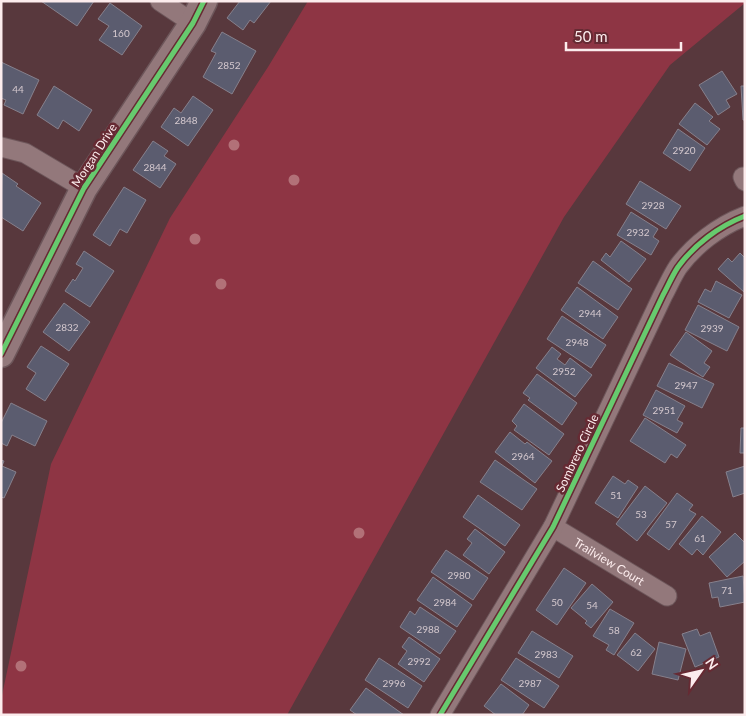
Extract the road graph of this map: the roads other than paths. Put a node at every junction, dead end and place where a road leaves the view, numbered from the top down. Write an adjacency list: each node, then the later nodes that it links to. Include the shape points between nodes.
1 (160, 1): 2 (street)
2 (198, 12): 4 (street, Morgan Drive)
3 (1, 147): 4 (street, via 25,153)
4 (84, 188): 6 (street, Morgan Drive)
5 (745, 216): 7 (street, Sombrero Circle, via 728,222 697,246 678,268)
6 (1, 354)
7 (553, 527): 8 (street, Trailview Court); 9 (street, Sombrero Circle)
8 (667, 596)
9 (440, 715)

